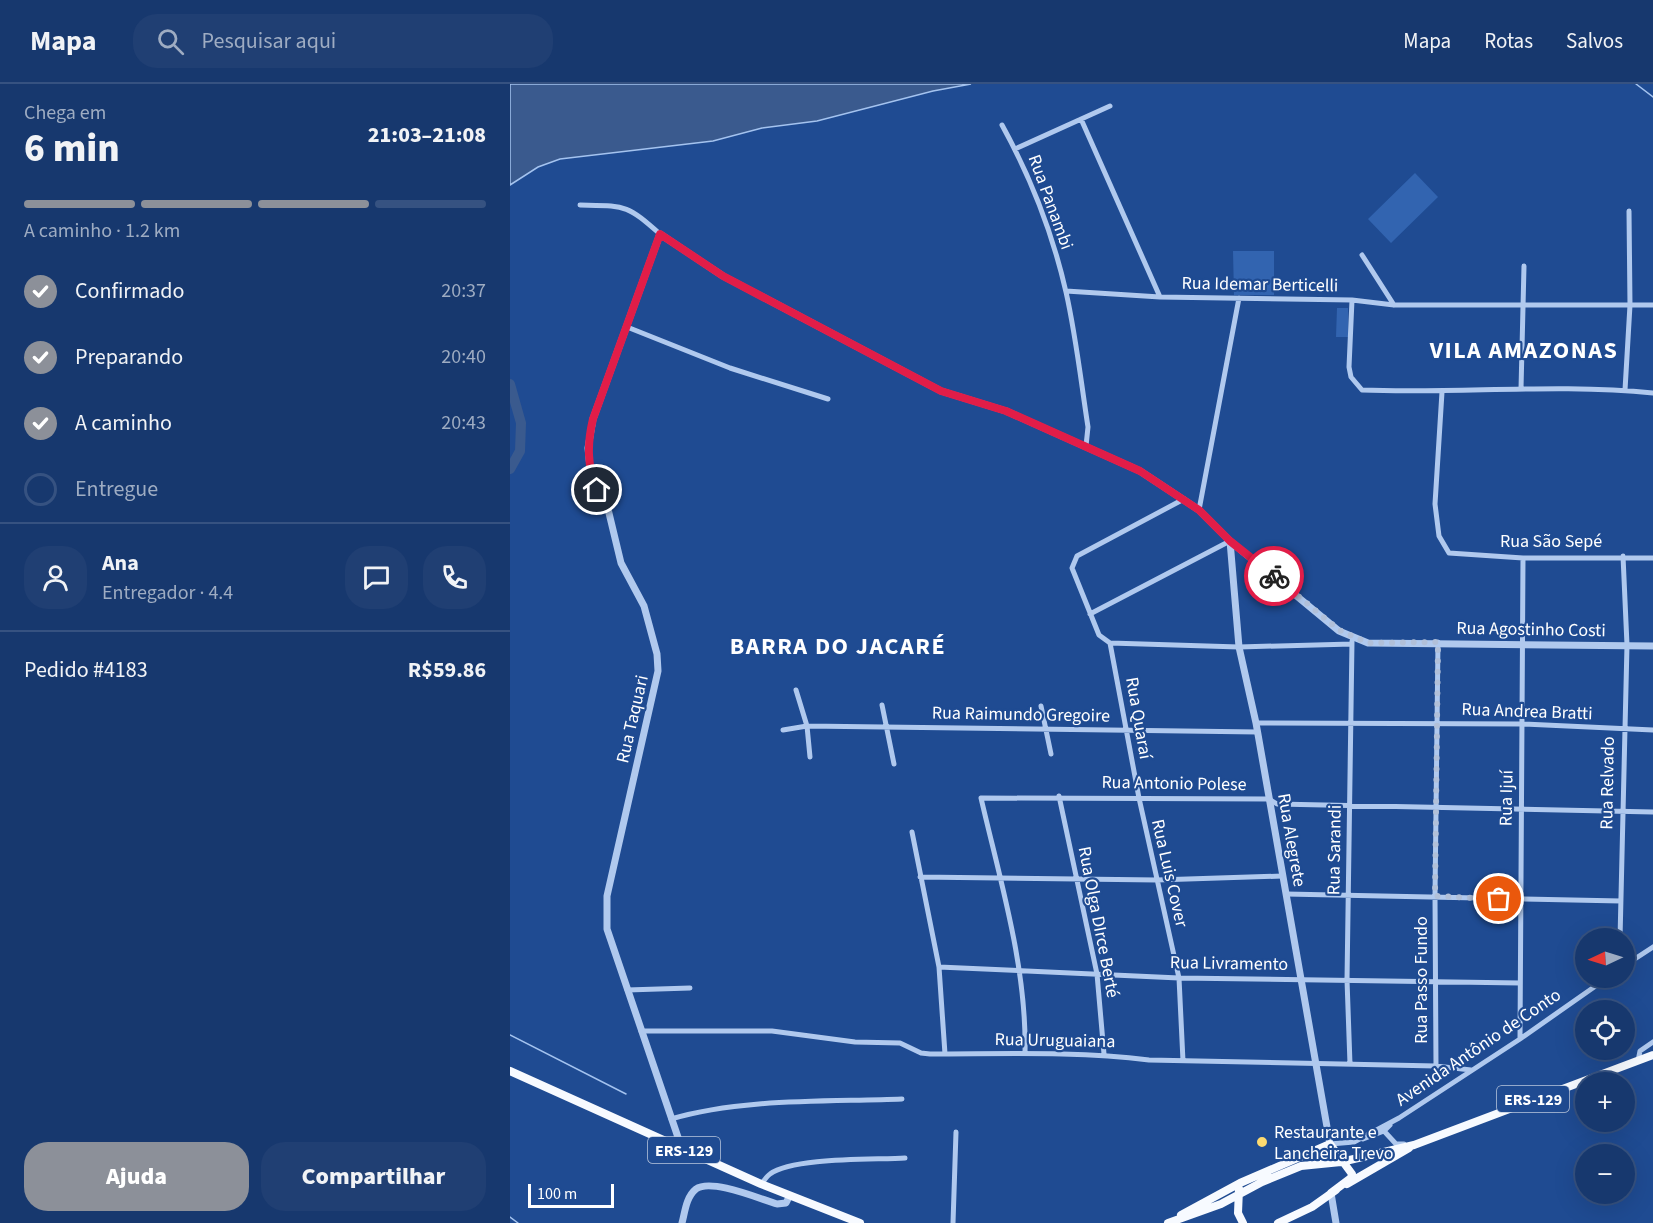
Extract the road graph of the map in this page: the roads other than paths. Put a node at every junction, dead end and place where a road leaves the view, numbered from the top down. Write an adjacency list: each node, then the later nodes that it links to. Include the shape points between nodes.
1 (1110, 106): 2 (street)
2 (1081, 119): 4 (street); 11 (street)
3 (1002, 125): 4 (street, Rua Panambi)
4 (1015, 149): 10 (street, Rua Panambi)
5 (580, 205): 7 (street, via 634,210)
6 (1629, 211): 16 (street)
7 (660, 234): 18 (street, Rua Taquari); 24 (street, Rua Agostinho Costi, via 723,276 941,391 1006,411)
8 (1362, 255): 15 (street)
9 (1524, 266): 14 (street)
10 (1066, 291): 11 (street, Rua Idemar Berticelli); 24 (street, Rua Panambi, via 1088,427)
11 (1160, 297): 12 (street, Rua Idemar Berticelli)
12 (1239, 298): 13 (street, Rua Idemar Berticelli); 26 (street)
13 (1352, 300): 15 (street, Rua Idemar Berticelli); 21 (street, via 1349,367 1351,377 1362,390)
14 (1525, 303): 15 (street, Rua Idemar Berticelli); 16 (street, Rua Idemar Berticelli); 19 (street)
15 (1394, 305)
16 (1630, 305): 17 (street, Rua Idemar Berticelli); 20 (street)
17 (1653, 305)
18 (627, 327): 23 (street, via 730,368); 89 (street, Rua Taquari, via 593,419 588,448 591,477 608,509 621,563 644,606 657,654 658,671 607,896 607,929)
19 (1521, 389): 20 (street); 21 (street)
20 (1625, 390): 22 (street)
21 (1442, 392): 29 (street, Rua São Sepé, via 1435,504 1439,536 1449,553)
22 (1653, 393)
23 (828, 399)
24 (1086, 446): 25 (street, Rua Agostinho Costi, via 1140,471)
25 (1184, 499): 26 (street, Rua Agostinho Costi); 31 (street, via 1077,556 1072,568)
26 (1199, 510): 27 (street, Rua Agostinho Costi)
27 (1230, 541): 31 (street); 32 (street, Rua Agostinho Costi); 38 (street, Rua Alegrete)
28 (1623, 556): 29 (street, Rua São Sepé); 30 (street, Rua São Sepé); 36 (street, Rua Relvado)
29 (1523, 558): 35 (street, Rua Ijuí)
30 (1653, 558)
31 (1090, 614): 34 (street, via 1098,634)
32 (1353, 641): 33 (street, Rua Agostinho Costi); 38 (street); 43 (street, Rua Sarandi)
33 (1438, 642): 35 (street, Rua Agostinho Costi); 44 (street, Rua Passo Fundo)
34 (1110, 643): 38 (street); 52 (street, Rua Quaraí)
35 (1521, 644): 36 (street, Rua Agostinho Costi); 45 (street, Rua Ijuí)
36 (1627, 645): 37 (street, Rua Agostinho Costi); 50 (street, Rua Relvado)
37 (1653, 646)
38 (1239, 647): 42 (street, Rua Alegrete)
39 (796, 690): 46 (street)
40 (882, 705): 47 (street)
41 (1041, 706): 48 (street)
42 (1256, 723): 43 (street, Rua Andrea Bratti); 53 (street, Rua Alegrete)
43 (1351, 723): 44 (street, Rua Andrea Bratti); 60 (street, Rua Sarandi)
44 (1437, 723): 45 (street, Rua Andrea Bratti); 61 (street, Rua Passo Fundo)
45 (1522, 724): 50 (street, Rua Andrea Bratti); 62 (street, Rua Ijuí)
46 (807, 726): 47 (street, Rua Raimundo Gregoire); 49 (street, Rua Raimundo Gregoire); 55 (street)
47 (886, 728): 48 (street, Rua Raimundo Gregoire); 56 (street)
48 (1045, 728): 52 (street, Rua Raimundo Gregoire); 54 (street)
49 (783, 730)
50 (1623, 730): 51 (street, Rua Andrea Bratti); 63 (street, Rua Relvado)
51 (1653, 730)
52 (1127, 731): 53 (street, Rua Raimundo Gregoire); 58 (street, Rua Quaraí)
53 (1258, 732): 59 (street, Rua Alegrete)
54 (1051, 754)
55 (810, 757)
56 (894, 764)
57 (1059, 796): 58 (street, Rua Antonio Polese); 68 (street, Rua Antonio Polese, via 981,798); 69 (street, Rua Olga DIrce Berté)
58 (1138, 798): 59 (street, Rua Antonio Polese); 70 (street, Rua Luis Cover)
59 (1269, 799): 60 (street, Rua Antonio Polese, via 1277,804); 66 (street, Rua Alegrete)
60 (1350, 806): 61 (street, Rua Antonio Polese); 72 (street, Rua Sarandi)
61 (1436, 809): 62 (street, Rua Antonio Polese); 73 (street, Rua Passo Fundo)
62 (1521, 810): 63 (street, Rua Antonio Polese); 74 (street, Rua Ijuí)
63 (1622, 812): 64 (street, Rua Antonio Polese); 75 (street, Rua Relvado)
64 (1653, 812)
65 (912, 832): 67 (street)
66 (1282, 876): 70 (street); 71 (street, Rua Alegrete)
67 (920, 877): 68 (street); 79 (street)
68 (999, 877): 69 (street); 80 (street)
69 (1077, 879): 70 (street); 81 (street, Rua Olga DIrce Berté)
70 (1157, 880): 82 (street, Rua Luis Cover)
71 (1286, 894): 72 (street); 83 (street, Rua Alegrete)
72 (1348, 894): 73 (street); 84 (street, Rua Sarandi)
73 (1435, 896): 74 (street); 85 (street, Rua Passo Fundo)
74 (1520, 900): 75 (street); 86 (street, Rua Ijuí)
75 (1621, 901): 76 (street, Rua Relvado)
76 (1620, 928)
77 (1653, 947): 78 (street)
78 (1635, 959)
79 (939, 967): 80 (street, Rua Livramento); 94 (street)
80 (1018, 970): 81 (street, Rua Livramento); 93 (street, via 1026,1021)
81 (1097, 974): 82 (street, Rua Livramento); 95 (street, Rua Olga DIrce Berté)
82 (1179, 978): 83 (street, Rua Livramento); 97 (street, Rua Luis Cover)
83 (1303, 980): 84 (street, Rua Livramento); 99 (street, Rua Alegrete)
84 (1347, 980): 85 (street, Rua Livramento); 100 (street, Rua Sarandi)
85 (1435, 982): 86 (street, Rua Livramento); 101 (street, Rua Passo Fundo)
86 (1520, 983): 91 (street, Rua Ijuí)
87 (690, 988): 89 (street)
88 (1593, 988): 91 (street, Avenida Antônio de Conto)
89 (627, 990): 90 (street, Rua Taquari)
90 (641, 1031): 94 (street, Rua Uruguaiana, via 772,1031 855,1042 900,1043 921,1053); 106 (street, Rua Taquari)
91 (1520, 1039): 102 (street, Avenida Antônio de Conto)
92 (1653, 1042): 98 (street, via 1640,1051)
93 (1025, 1053): 94 (street, Rua Uruguaiana); 95 (street, Rua Uruguaiana)
94 (945, 1054)
95 (1104, 1054): 97 (street, Rua Uruguaiana)
96 (1653, 1055): 98 (main road, ERS-129)
97 (1183, 1061): 99 (street, Rua Uruguaiana)
98 (1638, 1061): 111 (main road, ERS-129)
99 (1315, 1064): 100 (street, Rua Uruguaiana); 110 (street, Rua Alegrete)
100 (1350, 1064): 101 (street, Rua Uruguaiana)
101 (1436, 1066): 102 (street, Rua Uruguaiana)
102 (1471, 1070): 105 (street, Avenida Antônio de Conto)
103 (510, 1071): 112 (main road, ERS-129)
104 (902, 1099): 106 (street, via 747,1106)
105 (1399, 1118): 107 (street); 109 (street, Avenida Antônio de Conto)
106 (671, 1119): 112 (street, Rua Taquari)
107 (1384, 1131): 109 (street); 111 (street, via 1396,1144)
108 (956, 1132): 123 (street)
109 (1354, 1142): 110 (street, Avenida Antônio de Conto)
110 (1330, 1144): 114 (main road); 115 (main road)
111 (1414, 1145): 114 (main road, ERS-129); 118 (main road, ERS-129)
112 (682, 1149): 116 (main road, ERS-129)
113 (905, 1158): 116 (street, via 807,1163 782,1168)
114 (1341, 1162): 117 (main road, ERS-129, via 1301,1166); 118 (main road, via 1351,1170 1351,1178)
115 (1240, 1183): 117 (main road); 124 (main road)
116 (761, 1184): 119 (main road, ERS-129)
117 (1239, 1193): 124 (main road, ERS-129); 125 (main road, via 1238,1213)
118 (1331, 1193): 120 (main road, ERS-129); 128 (street)
119 (789, 1197): 121 (street, via 786,1203 777,1204 705,1185 687,1200); 122 (main road, ERS-129)
120 (1312, 1207): 126 (main road, ERS-129); 127 (main road)
121 (682, 1223)
122 (860, 1223)
123 (953, 1223)
124 (1168, 1223)
125 (1243, 1223)
126 (1278, 1223)
127 (1290, 1223)
128 (1336, 1223)

